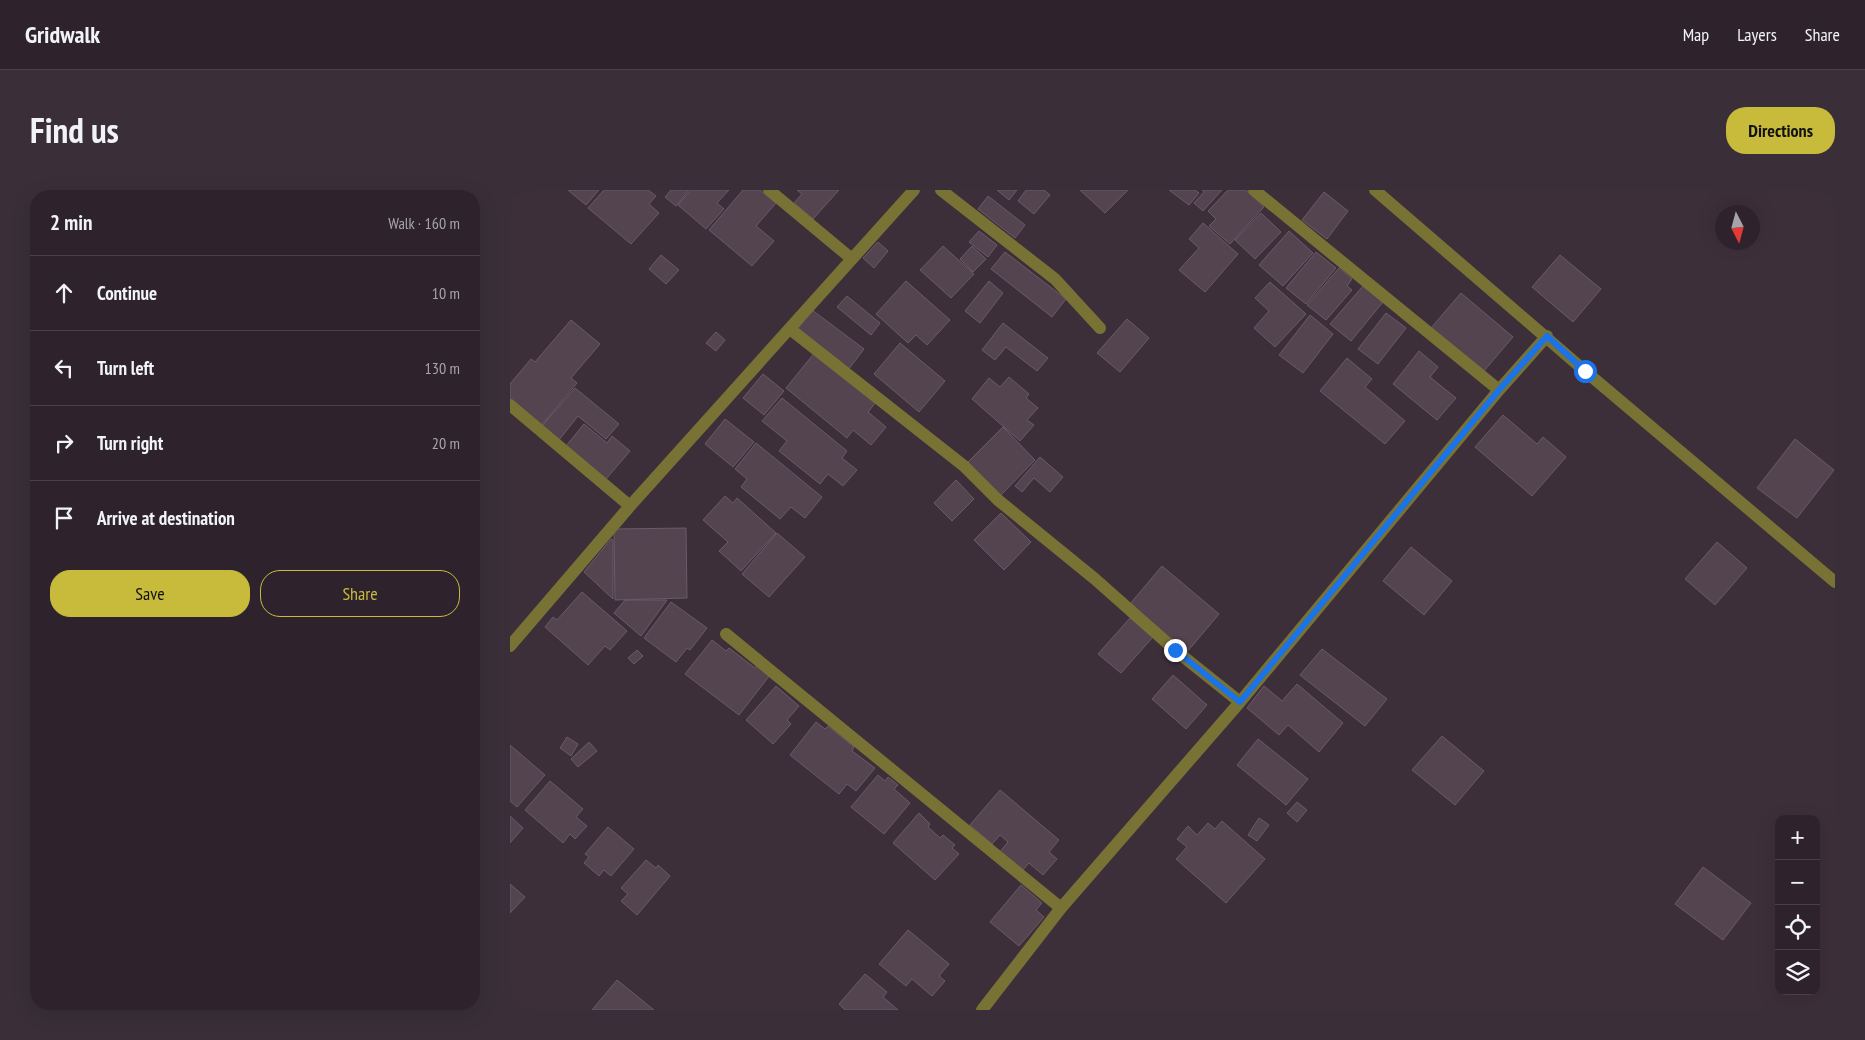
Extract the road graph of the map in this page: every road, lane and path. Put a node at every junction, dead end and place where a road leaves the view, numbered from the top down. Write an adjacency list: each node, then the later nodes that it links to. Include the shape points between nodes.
1 (770, 190): 6 (street)
2 (914, 190): 6 (street)
3 (941, 190): 7 (street, via 1055,279)
4 (1254, 190): 10 (street)
5 (1375, 190): 9 (street)
6 (852, 259): 8 (street)
7 (1100, 328)
8 (790, 329): 12 (street); 16 (street, via 964,466 998,500)
9 (1547, 336): 10 (street); 13 (street)
10 (1499, 390): 16 (street)
11 (510, 405): 12 (street)
12 (630, 506): 15 (street)
13 (1835, 582)
14 (726, 634): 17 (street)
15 (510, 646)
16 (1240, 702): 17 (street)
17 (1062, 908): 18 (street)
18 (982, 1010)

